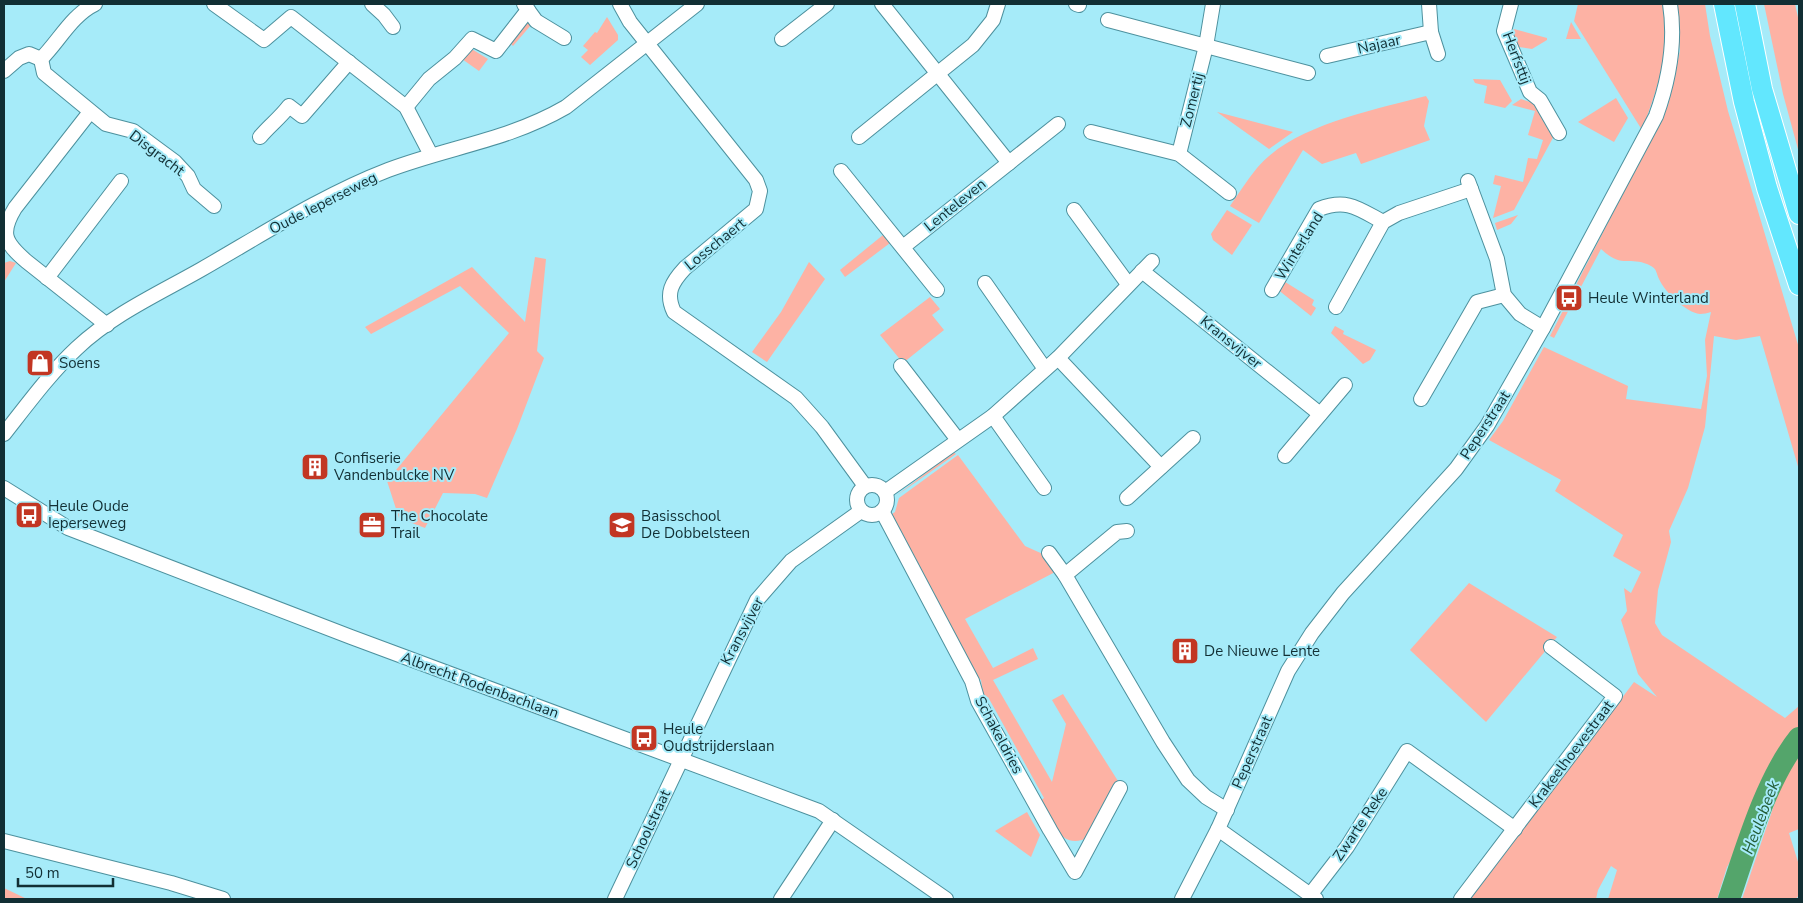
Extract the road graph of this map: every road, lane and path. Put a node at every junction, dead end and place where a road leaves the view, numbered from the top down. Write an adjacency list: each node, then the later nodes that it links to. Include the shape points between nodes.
1 (94, 4): 25 (street, via 81,10)
2 (214, 4): 26 (street, via 264,40 292,17)
3 (372, 4): 17 (street)
4 (620, 4): 21 (street)
5 (697, 4): 21 (street, Oude Ieperseweg)
6 (827, 4): 20 (street)
7 (882, 4): 29 (street)
8 (998, 4): 29 (street, via 985,33)
9 (1213, 4): 22 (street, Zomertij)
10 (1429, 4): 18 (street)
11 (1511, 4): 34 (street, Herfsttij, via 1504,31 1530,92 1540,100)
12 (1670, 4): 60 (street, Peperstraat, via 1672,47 1667,83 1656,116)
13 (1724, 4): 54 (highway, via 1744,102 1767,188)
14 (1745, 4): 45 (highway, via 1762,89)
15 (526, 7): 19 (street, via 536,21); 30 (street, via 496,51 472,39 429,79)
16 (1108, 20): 22 (street)
17 (393, 27)
18 (1431, 32): 23 (street); 24 (street, Najaar)
19 (564, 38)
20 (782, 40)
21 (647, 42): 38 (street, Oude Ieperseweg, via 566,107 543,120 513,133); 73 (street, Losschaert, via 756,180 760,191 756,209 676,278 671,286 669,302 680,318 796,398 822,427)
22 (1206, 46): 28 (street); 37 (street, Zomertij)
23 (1438, 54)
24 (1327, 56)
25 (41, 59): 27 (street, via 30,54 19,58); 31 (street, Disgracht, via 44,73)
26 (349, 62): 30 (street); 35 (street, via 302,116 289,106)
27 (4, 71)
28 (1308, 73)
29 (938, 74): 36 (street); 39 (street)
30 (406, 107): 38 (street)
31 (90, 112): 43 (street, Disgracht, via 106,124 132,131 175,162 188,176 194,189); 47 (street, via 11,205 5,224)
32 (1058, 124): 39 (street, Lenteleven)
33 (1091, 132): 37 (street)
34 (1559, 133)
35 (260, 137)
36 (858, 137)
37 (1178, 154): 42 (street)
38 (431, 155): 59 (street, Oude Ieperseweg, via 362,180 312,206)
39 (1008, 163): 48 (street, Lenteleven)
40 (841, 171): 48 (street)
41 (121, 180): 51 (street)
42 (1229, 193)
43 (214, 206)
44 (1074, 210): 53 (street)
45 (1799, 214)
46 (1383, 222): 56 (street, Winterland, via 1351,204 1319,208); 57 (street, via 1470,185 1497,259); 58 (street)
47 (7, 247): 51 (street)
48 (903, 247): 55 (street)
49 (1152, 261): 50 (street)
50 (1142, 271): 53 (street); 66 (street, Kransvijver)
51 (47, 278): 59 (street)
52 (985, 283): 63 (street)
53 (1128, 284): 61 (street)
54 (1799, 284)
55 (937, 290)
56 (1272, 290)
57 (1504, 295): 60 (street, via 1520,314); 65 (street, via 1477,302)
58 (1336, 307)
59 (107, 325): 68 (street, Oude Ieperseweg, via 77,348)
60 (1544, 328): 86 (street, Peperstraat, via 1487,426 1456,469 1343,593 1312,632 1288,671)
61 (1058, 358): 63 (street); 72 (street)
62 (901, 366): 70 (street)
63 (1045, 369): 67 (street)
64 (1345, 385): 66 (street)
65 (1421, 399)
66 (1320, 414): 71 (street)
67 (993, 416): 70 (street); 75 (street)
68 (4, 434)
69 (1194, 438): 72 (street)
70 (958, 440): 76 (street)
71 (1285, 456)
72 (1161, 467): 77 (street)
73 (865, 486): 76 (street, via 875,484); 78 (street, via 857,495)
74 (4, 488): 84 (street, Albrecht Rodenbachlaan, via 68,528)
75 (1044, 488)
76 (885, 492): 79 (street, via 887,502)
77 (1127, 498)
78 (860, 510): 79 (street, via 874,515); 84 (street, Kransvijver, via 791,561 757,600)
79 (882, 511): 85 (street, Schakeldries, via 972,681 978,701 1075,872)
80 (1127, 530): 82 (street, via 1117,532)
81 (1049, 553): 82 (street, Peperstraat)
82 (1065, 575): 86 (street, Peperstraat, via 1188,780)
83 (1551, 647): 89 (street, Krakeelhoevestraat, via 1615,696)
84 (681, 759): 87 (street, Albrecht Rodenbachlaan, via 819,811); 93 (street, Schoolstraat)
85 (1120, 788)
86 (1227, 810): 88 (street, Peperstraat)
87 (833, 820): 94 (street); 95 (street, Albrecht Rodenbachlaan)
88 (1218, 829): 91 (street, Zwarte Reke); 96 (street, Peperstraat)
89 (1515, 829): 91 (street, Zwarte Reke, via 1407,751); 97 (street, Krakeelhoevestraat)
90 (4, 840): 92 (street)
91 (1313, 897)
92 (223, 899)
93 (615, 899)
94 (781, 899)
95 (946, 899)
96 (1182, 899)
97 (1461, 899)

